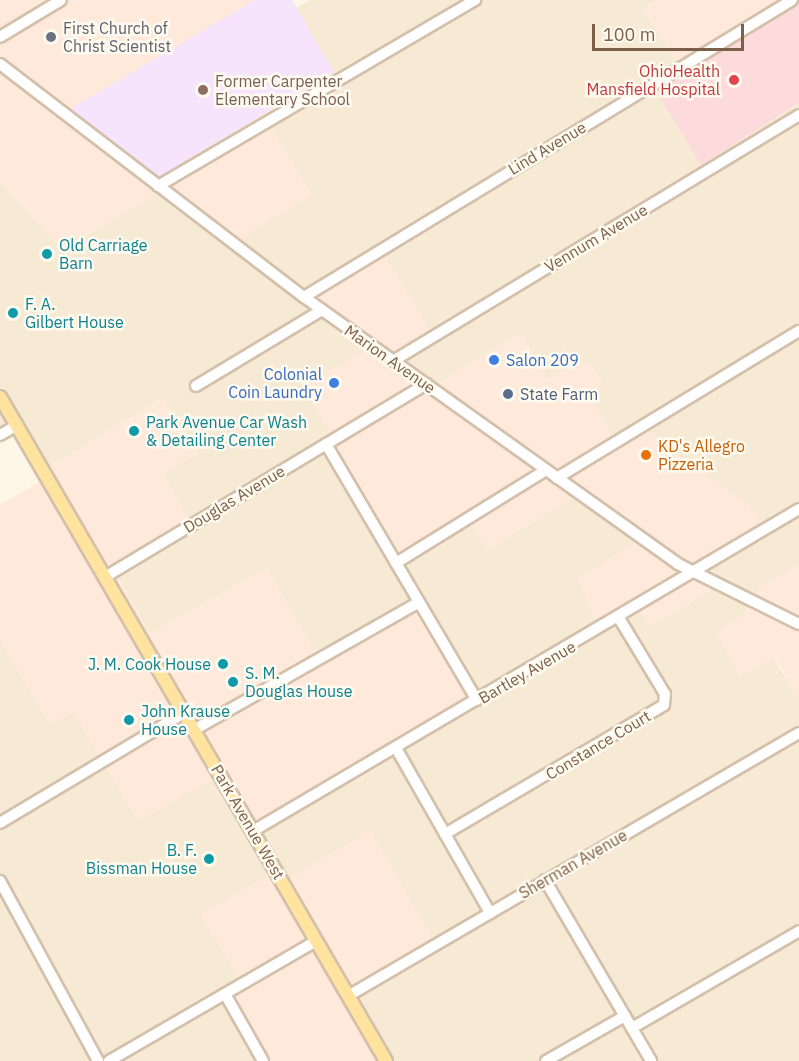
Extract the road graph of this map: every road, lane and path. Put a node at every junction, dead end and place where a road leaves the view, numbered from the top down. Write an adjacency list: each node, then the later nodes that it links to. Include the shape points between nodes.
1 (61, 0): 4 (street)
2 (475, 0): 7 (street)
3 (792, 0): 8 (street, Lind Avenue)
4 (0, 37)
5 (0, 64): 7 (street, Marion Avenue)
6 (799, 115): 11 (street, Vennum Avenue)
7 (158, 186): 8 (street, Marion Avenue)
8 (303, 297): 9 (street, Marion Avenue)
9 (322, 310): 11 (street, Marion Avenue); 13 (street)
10 (799, 332): 19 (street)
11 (393, 361): 12 (street, Marion Avenue)
12 (426, 384): 17 (street, Douglas Avenue); 18 (street, Marion Avenue)
13 (196, 386)
14 (0, 397): 15 (main road, Park Avenue West)
15 (17, 425): 16 (street); 23 (main road, Park Avenue West)
16 (0, 435)
17 (326, 444): 21 (street); 23 (street, Douglas Avenue)
18 (546, 470): 19 (street, Marion Avenue); 21 (street)
19 (557, 478): 22 (street, Marion Avenue)
20 (799, 509): 22 (street, Bartley Avenue)
21 (396, 563): 24 (street)
22 (692, 573): 25 (street, Bartley Avenue); 26 (street, Marion Avenue)
23 (105, 576): 28 (main road, Park Avenue West)
24 (419, 602): 27 (street); 29 (street)
25 (619, 618): 27 (street, Bartley Avenue); 34 (street, Constance Court, via 665,694 664,705)
26 (799, 624)
27 (477, 700): 31 (street, Bartley Avenue)
28 (184, 713): 29 (main road, Park Avenue West); 32 (street)
29 (194, 730): 33 (main road, Park Avenue West)
30 (799, 733): 35 (street, Sherman Avenue)
31 (396, 748): 33 (street, Bartley Avenue); 34 (street)
32 (0, 823)
33 (254, 831): 39 (main road, Park Avenue West)
34 (445, 834): 37 (street)
35 (545, 880): 37 (street, Sherman Avenue); 42 (street)
36 (0, 881): 45 (street)
37 (490, 912): 41 (street, Sherman Avenue)
38 (799, 931): 43 (street)
39 (316, 941): 40 (street); 41 (main road, Park Avenue West)
40 (225, 994): 44 (street); 47 (street)
41 (348, 996): 48 (main road, Park Avenue West)
42 (624, 1016): 43 (street); 49 (street)
43 (632, 1028): 50 (street)
44 (122, 1058): 46 (street)
45 (98, 1061)
46 (109, 1061)
47 (263, 1061)
48 (386, 1061)
49 (546, 1061)
50 (651, 1061)

